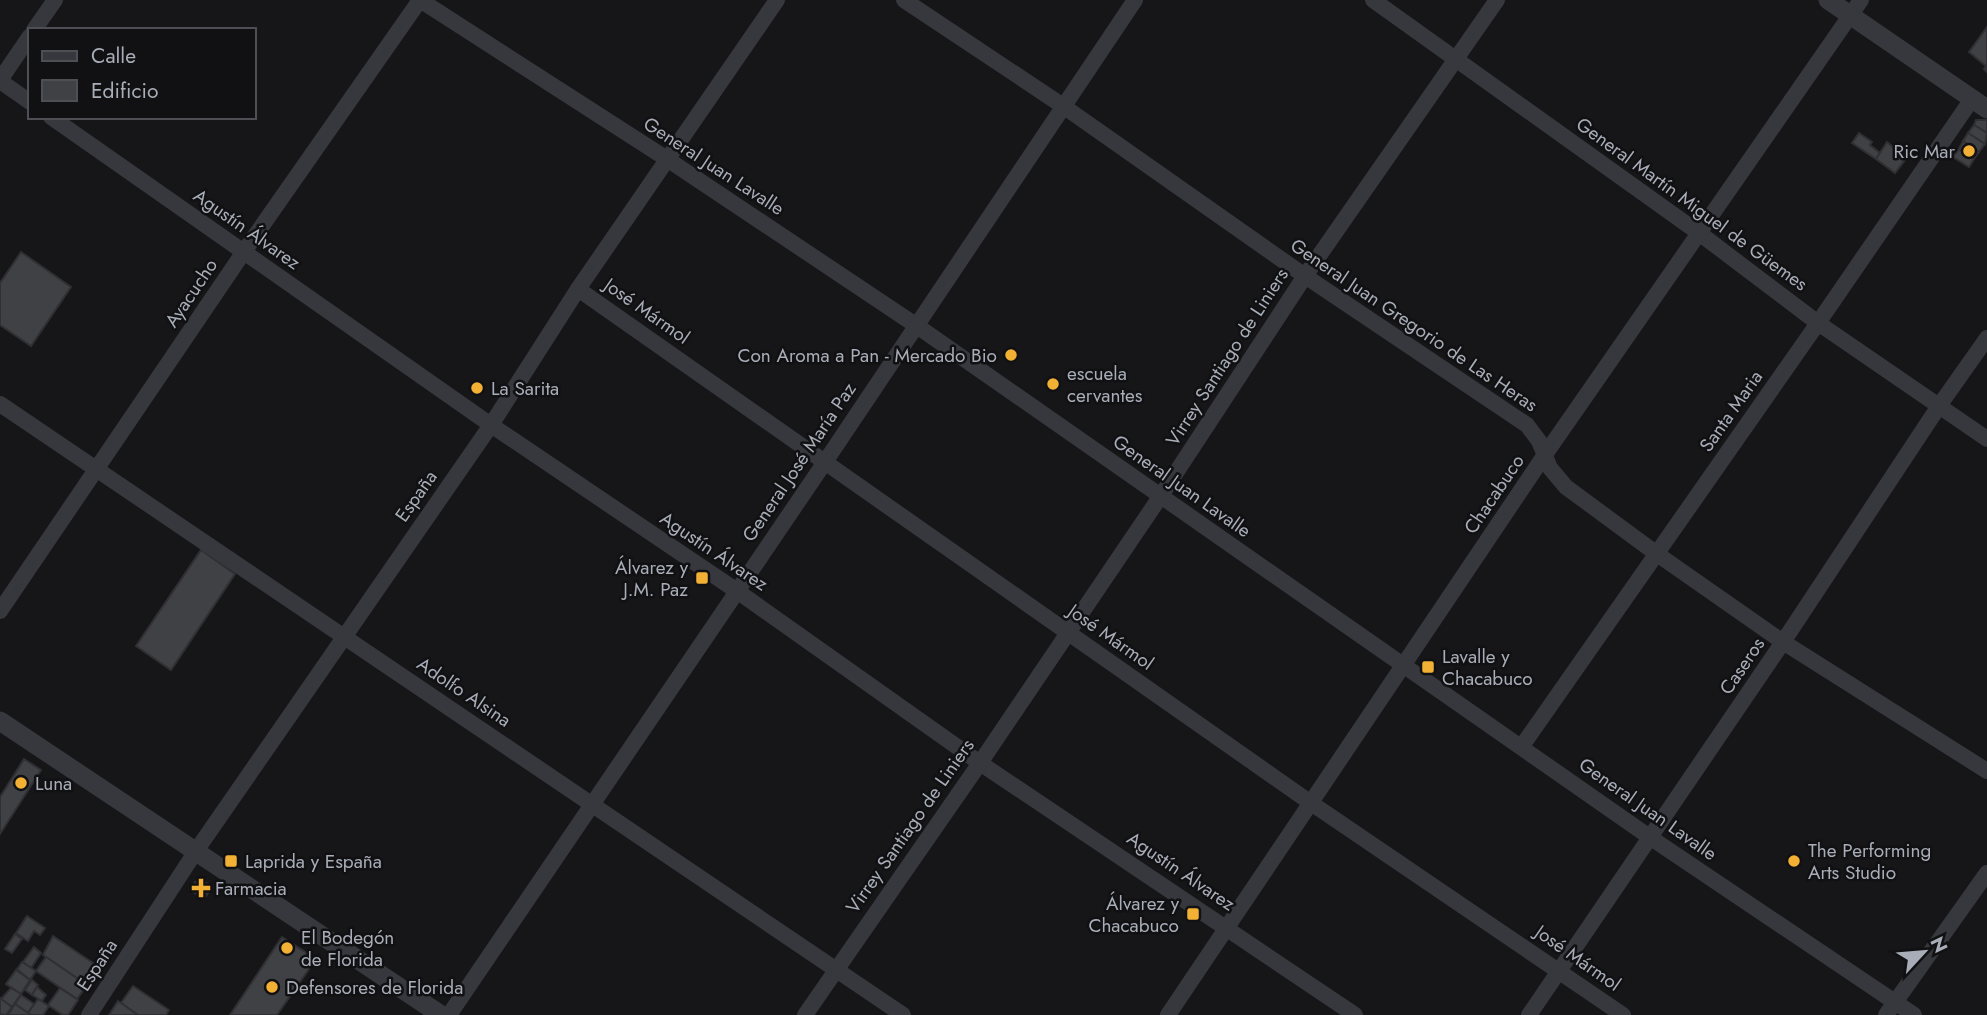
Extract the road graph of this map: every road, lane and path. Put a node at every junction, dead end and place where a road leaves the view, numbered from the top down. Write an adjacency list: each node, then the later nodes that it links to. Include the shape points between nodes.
1 (55, 0): 10 (street)
2 (420, 0): 18 (street, General Juan Lavalle); 20 (street, Ayacucho)
3 (777, 0): 18 (street, España)
4 (904, 0): 16 (street, General Juan Gregorio de Las Heras)
5 (1135, 0): 16 (street, General José María Paz)
6 (1373, 0): 12 (street, General Martín Miguel de Güemes)
7 (1497, 0): 12 (street, Virrey Santiago de Liniers)
8 (1828, 0): 9 (street)
9 (1856, 8): 15 (street); 19 (street, Chacabuco)
10 (35, 28)
11 (28, 39): 13 (street)
12 (1456, 58): 19 (street, General Martín Miguel de Güemes); 21 (street, Virrey Santiago de Liniers)
13 (0, 80): 14 (street)
14 (28, 101)
15 (1979, 104): 23 (street, Santa Maria)
16 (1063, 106): 21 (street, General Juan Gregorio de Las Heras); 24 (street, General José María Paz)
17 (54, 119): 20 (street, Agustín Álvarez)
18 (667, 159): 22 (street, España); 24 (street, General Juan Lavalle)
19 (1699, 233): 23 (street, General Martín Miguel de Güemes); 30 (street, Chacabuco)
20 (243, 253): 28 (street, Agustín Álvarez); 32 (street, Ayacucho)
21 (1305, 276): 30 (street, General Juan Gregorio de Las Heras, via 1527,425); 33 (street, Virrey Santiago de Liniers)
22 (578, 289): 28 (street, España); 31 (street, José Mármol)
23 (1818, 323): 27 (street, General Martín Miguel de Güemes); 34 (street, Santa Maria)
24 (916, 326): 31 (street, General José María Paz); 33 (street, General Juan Lavalle)
25 (1987, 338): 27 (street, Caseros)
26 (0, 404): 32 (street, Adolfo Alsina)
27 (1939, 406): 29 (street, General Martín Miguel de Güemes); 39 (street, Caseros)
28 (491, 425): 35 (street, Agustín Álvarez); 38 (street, España)
29 (1987, 439)
30 (1544, 456): 34 (street, General Juan Gregorio de Las Heras, via 1566,487); 40 (street, Chacabuco)
31 (825, 462): 35 (street, General José María Paz); 37 (street, José Mármol)
32 (97, 470): 36 (street, Ayacucho); 38 (street, Adolfo Alsina)
33 (1160, 497): 37 (street, Virrey Santiago de Liniers); 40 (street, General Juan Lavalle)
34 (1657, 554): 39 (street, General Juan Gregorio de Las Heras); 42 (street, Santa Maria)
35 (737, 591): 43 (street, Agustín Álvarez); 46 (street, General José María Paz)
36 (0, 611)
37 (1068, 632): 43 (street, Virrey Santiago de Liniers); 45 (street, José Mármol)
38 (344, 635): 46 (street, Adolfo Alsina); 48 (street, España)
39 (1783, 642): 44 (street, General Juan Gregorio de Las Heras); 47 (street, Caseros)
40 (1404, 666): 42 (street, General Juan Lavalle); 45 (street, Chacabuco)
41 (0, 721): 48 (street)
42 (1521, 746): 47 (street, General Juan Lavalle)
43 (980, 763): 50 (street, Agustín Álvarez); 51 (street, Virrey Santiago de Liniers)
44 (1987, 771)
45 (1311, 803): 50 (street, Chacabuco); 52 (street, José Mármol)
46 (593, 805): 51 (street, Adolfo Alsina); 56 (street, General José María Paz)
47 (1651, 838): 52 (street, Caseros); 53 (street, General Juan Lavalle)
48 (196, 851): 54 (street, España); 55 (street)
49 (1987, 873): 53 (street)
50 (1226, 927): 59 (street, Chacabuco); 60 (street, Agustín Álvarez)
51 (836, 970): 57 (street, Virrey Santiago de Liniers); 58 (street, Adolfo Alsina)
52 (1559, 970): 61 (street, Caseros); 62 (street, José Mármol)
53 (1890, 1009): 63 (street, General Juan Lavalle)
54 (89, 1015)
55 (441, 1015)
56 (449, 1015)
57 (805, 1015)
58 (903, 1015)
59 (1168, 1015)
60 (1355, 1015)
61 (1529, 1015)
62 (1623, 1015)
63 (1914, 1015)

